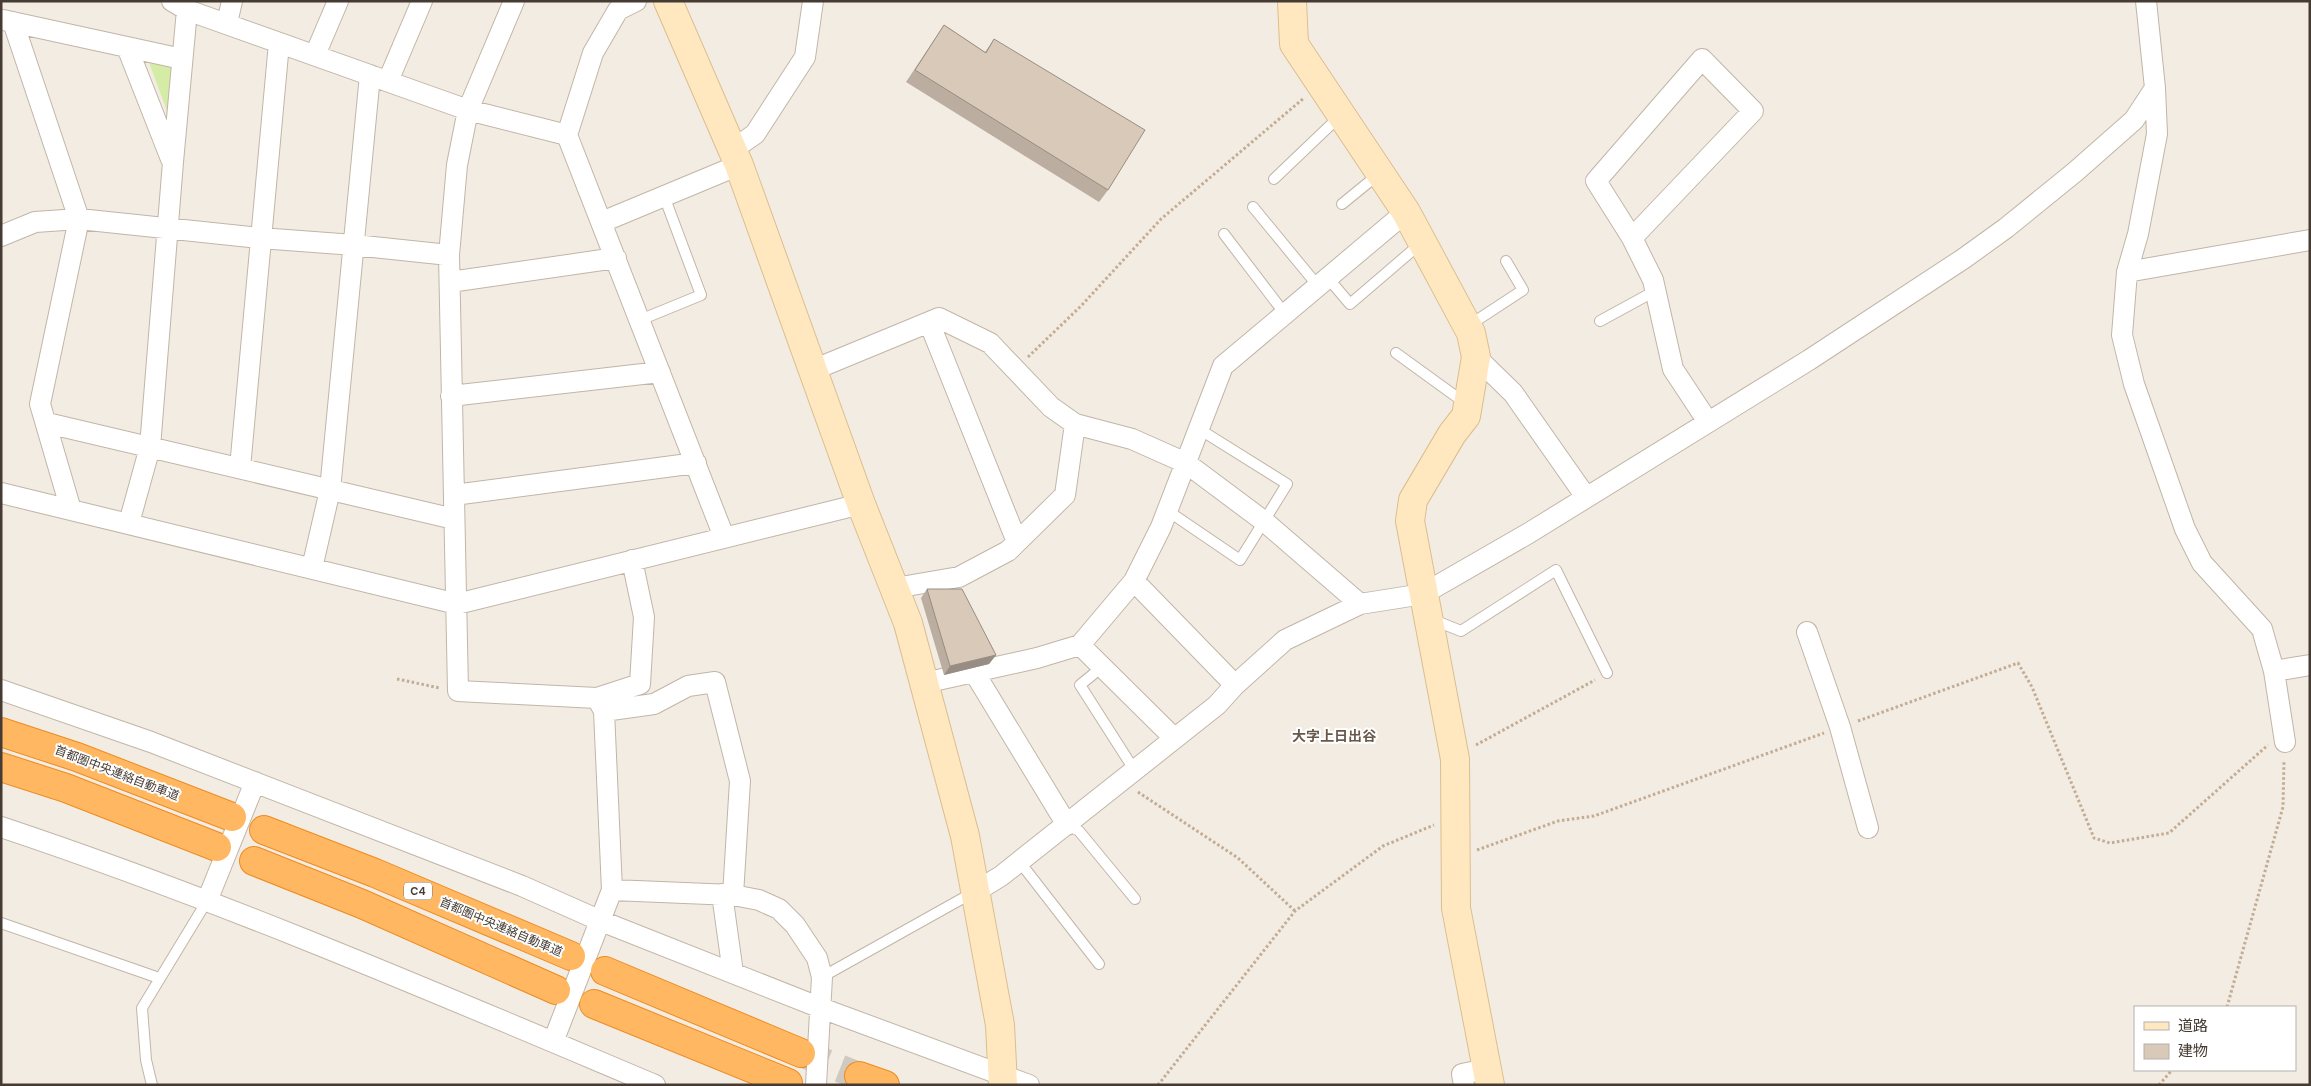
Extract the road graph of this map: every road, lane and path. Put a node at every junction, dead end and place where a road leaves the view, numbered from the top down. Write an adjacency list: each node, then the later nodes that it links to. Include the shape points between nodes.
1 (232, 1): 12 (street)
2 (338, 1): 15 (street)
3 (422, 1): 17 (street)
4 (514, 1): 20 (street)
5 (668, 1): 23 (street)
6 (813, 1): 23 (street, via 805,57 755,134)
7 (1292, 1): 21 (street, via 1294,44)
8 (2146, 1): 18 (street)
9 (620, 4): 22 (street, via 594,53)
10 (180, 6): 12 (street); 16 (street)
11 (7, 21): 14 (street); 31 (street)
12 (227, 24): 13 (street)
13 (279, 43): 15 (street); 35 (street)
14 (127, 47): 16 (street); 24 (street)
15 (315, 55): 17 (street)
16 (182, 59): 24 (street)
17 (379, 78): 20 (street); 40 (street)
18 (2155, 88): 44 (street, via 2157,134 2138,234); 60 (street, via 2134,120 2006,228 1809,360)
19 (1300, 90): 55 (path, via 1306,97 1161,219 1081,306)
20 (468, 110): 22 (street); 41 (street, via 457,165)
21 (1341, 115): 25 (street); 26 (lane)
22 (567, 136): 32 (street)
23 (735, 158): 27 (street); 56 (street)
24 (172, 162): 33 (street)
25 (1380, 173): 28 (lane); 30 (street)
26 (1274, 179)
27 (664, 196): 32 (street); 49 (lane, via 701,295)
28 (1342, 204)
29 (1253, 207): 46 (lane)
30 (1406, 212): 39 (street); 46 (street)
31 (79, 219): 33 (street); 37 (street, via 35,222); 61 (street, via 40,404)
32 (602, 222): 42 (street)
33 (167, 227): 35 (street); 64 (street)
34 (1224, 234): 48 (lane)
35 (260, 238): 40 (street); 67 (street)
36 (1632, 238): 36 (street, via 1596,181 1702,59 1753,111); 47 (street)
37 (2, 239)
38 (2310, 240): 44 (street)
39 (1422, 242): 46 (lane, via 1350,304); 52 (street)
40 (354, 245): 41 (street); 68 (street)
41 (449, 255): 45 (street)
42 (616, 258): 45 (street); 49 (street)
43 (1506, 261): 52 (lane, via 1523,290)
44 (2127, 272): 91 (street, via 2122,335 2134,384 2185,529 2202,563 2262,629)
45 (450, 282): 58 (street)
46 (1323, 282): 48 (street)
47 (1655, 290): 50 (lane); 60 (street, via 1673,370)
48 (1285, 314): 63 (street, via 1223,366)
49 (640, 320): 57 (street)
50 (1600, 321)
51 (929, 322): 55 (street, via 939,318 990,343); 56 (street); 79 (street)
52 (1467, 326): 54 (street)
53 (1396, 353): 59 (lane)
54 (1476, 357): 59 (street); 71 (street, via 1513,393)
55 (1015, 369): 62 (street, via 1050,408)
56 (812, 370): 72 (street)
57 (660, 372): 58 (street); 65 (street)
58 (451, 396): 70 (street)
59 (1468, 405): 86 (street, via 1466,416 1413,500 1410,521)
60 (1708, 422): 71 (street)
61 (47, 423): 64 (street); 73 (street)
62 (1076, 424): 66 (street, via 1132,439); 79 (street, via 1065,495)
63 (1199, 429): 66 (street); 76 (lane, via 1287,484)
64 (150, 447): 67 (street); 77 (street)
65 (696, 463): 70 (street); 78 (street)
66 (1186, 463): 74 (street); 76 (street)
67 (240, 468): 68 (street)
68 (330, 490): 75 (street); 81 (street)
69 (1, 493): 73 (street)
70 (454, 495): 75 (street)
71 (1586, 497): 86 (street)
72 (861, 504): 78 (street); 83 (street)
73 (71, 510): 77 (street)
74 (1168, 510): 76 (lane, via 1240,560); 82 (street)
75 (454, 520): 84 (street)
76 (1265, 522): 85 (street)
77 (128, 523): 81 (street)
78 (724, 537): 80 (street)
79 (1017, 542): 83 (street, via 1008,551 959,577)
80 (632, 560): 84 (street); 99 (street, via 644,617 640,684)
81 (312, 568): 84 (street)
82 (1134, 581): 88 (street); 96 (street)
83 (895, 588): 95 (street)
84 (457, 604): 98 (street)
85 (1360, 604): 86 (street); 96 (street, via 1285,640)
86 (1426, 606): 93 (lane, via 1461,631 1556,570); 104 (street)
87 (1807, 632): 100 (street)
88 (1080, 646): 90 (street); 92 (street)
89 (2310, 665): 91 (street)
90 (1102, 667): 103 (street); 106 (lane, via 1080,685)
91 (2274, 671): 102 (street)
92 (974, 672): 95 (street); 110 (street)
93 (1607, 673): 104 (path, via 1473,747)
94 (397, 679): 98 (path)
95 (924, 684): 119 (street, via 965,836)
96 (1235, 685): 103 (street, via 1217,705)
97 (1, 690): 107 (street)
98 (458, 691): 99 (street)
99 (600, 704): 118 (street); 120 (street, via 654,704 688,686 715,682 740,781)
100 (1840, 728): 102 (path, via 2018,663 2032,687 2094,838 2110,843 2169,833); 112 (street); 115 (path, via 1594,816 1558,821)
101 (1, 732): 109 (highway, 首都圏中央連絡自動車道, via 77,757)
102 (2284, 736): 134 (path, via 2283,807)
103 (1174, 738): 106 (street)
104 (1453, 751): 108 (street)
105 (1, 767): 114 (highway, via 66,788)
106 (1128, 776): 110 (street); 123 (path, via 1238,858)
107 (256, 782): 122 (street); 124 (street, via 522,886)
108 (1456, 816): 115 (street); 123 (path, via 1383,846)
109 (232, 817)
110 (1067, 825): 117 (street); 121 (lane, via 1079,831)
111 (1, 826): 122 (street)
112 (1868, 828)
113 (264, 830): 126 (highway, 首都圏中央連絡自動車道 / C4)
114 (217, 847)
115 (1456, 858): 139 (street, via 1456,908)
116 (254, 861): 132 (highway, via 362,904)
117 (1019, 862): 119 (street); 127 (lane)
118 (612, 890): 120 (street); 124 (street)
119 (975, 892): 130 (lane); 140 (street, via 1000,1026)
120 (728, 895): 129 (street); 130 (street, via 759,900 779,909 817,958)
121 (1135, 899)
122 (207, 901): 131 (lane); 136 (street)
123 (1295, 910): 146 (path)
124 (601, 921): 129 (street); 136 (street)
125 (1, 923): 131 (lane)
126 (571, 956)
127 (1099, 964)
128 (605, 971): 137 (highway)
129 (733, 973): 135 (street)
130 (822, 977): 135 (street)
131 (159, 978): 142 (lane, via 142,1008 146,1060)
132 (556, 990)
133 (594, 1004): 141 (highway)
134 (2227, 1006)
135 (821, 1008): 140 (street); 144 (street)
136 (553, 1042): 143 (street)
137 (801, 1053)
138 (2171, 1071): 148 (path)
139 (1488, 1077): 147 (street, via 1462,1074)
140 (1003, 1080): 145 (street)
141 (788, 1083)
142 (152, 1085)
143 (655, 1085)
144 (816, 1085)
145 (1029, 1085)
146 (1158, 1085)
147 (1464, 1085)
148 (2159, 1085)

